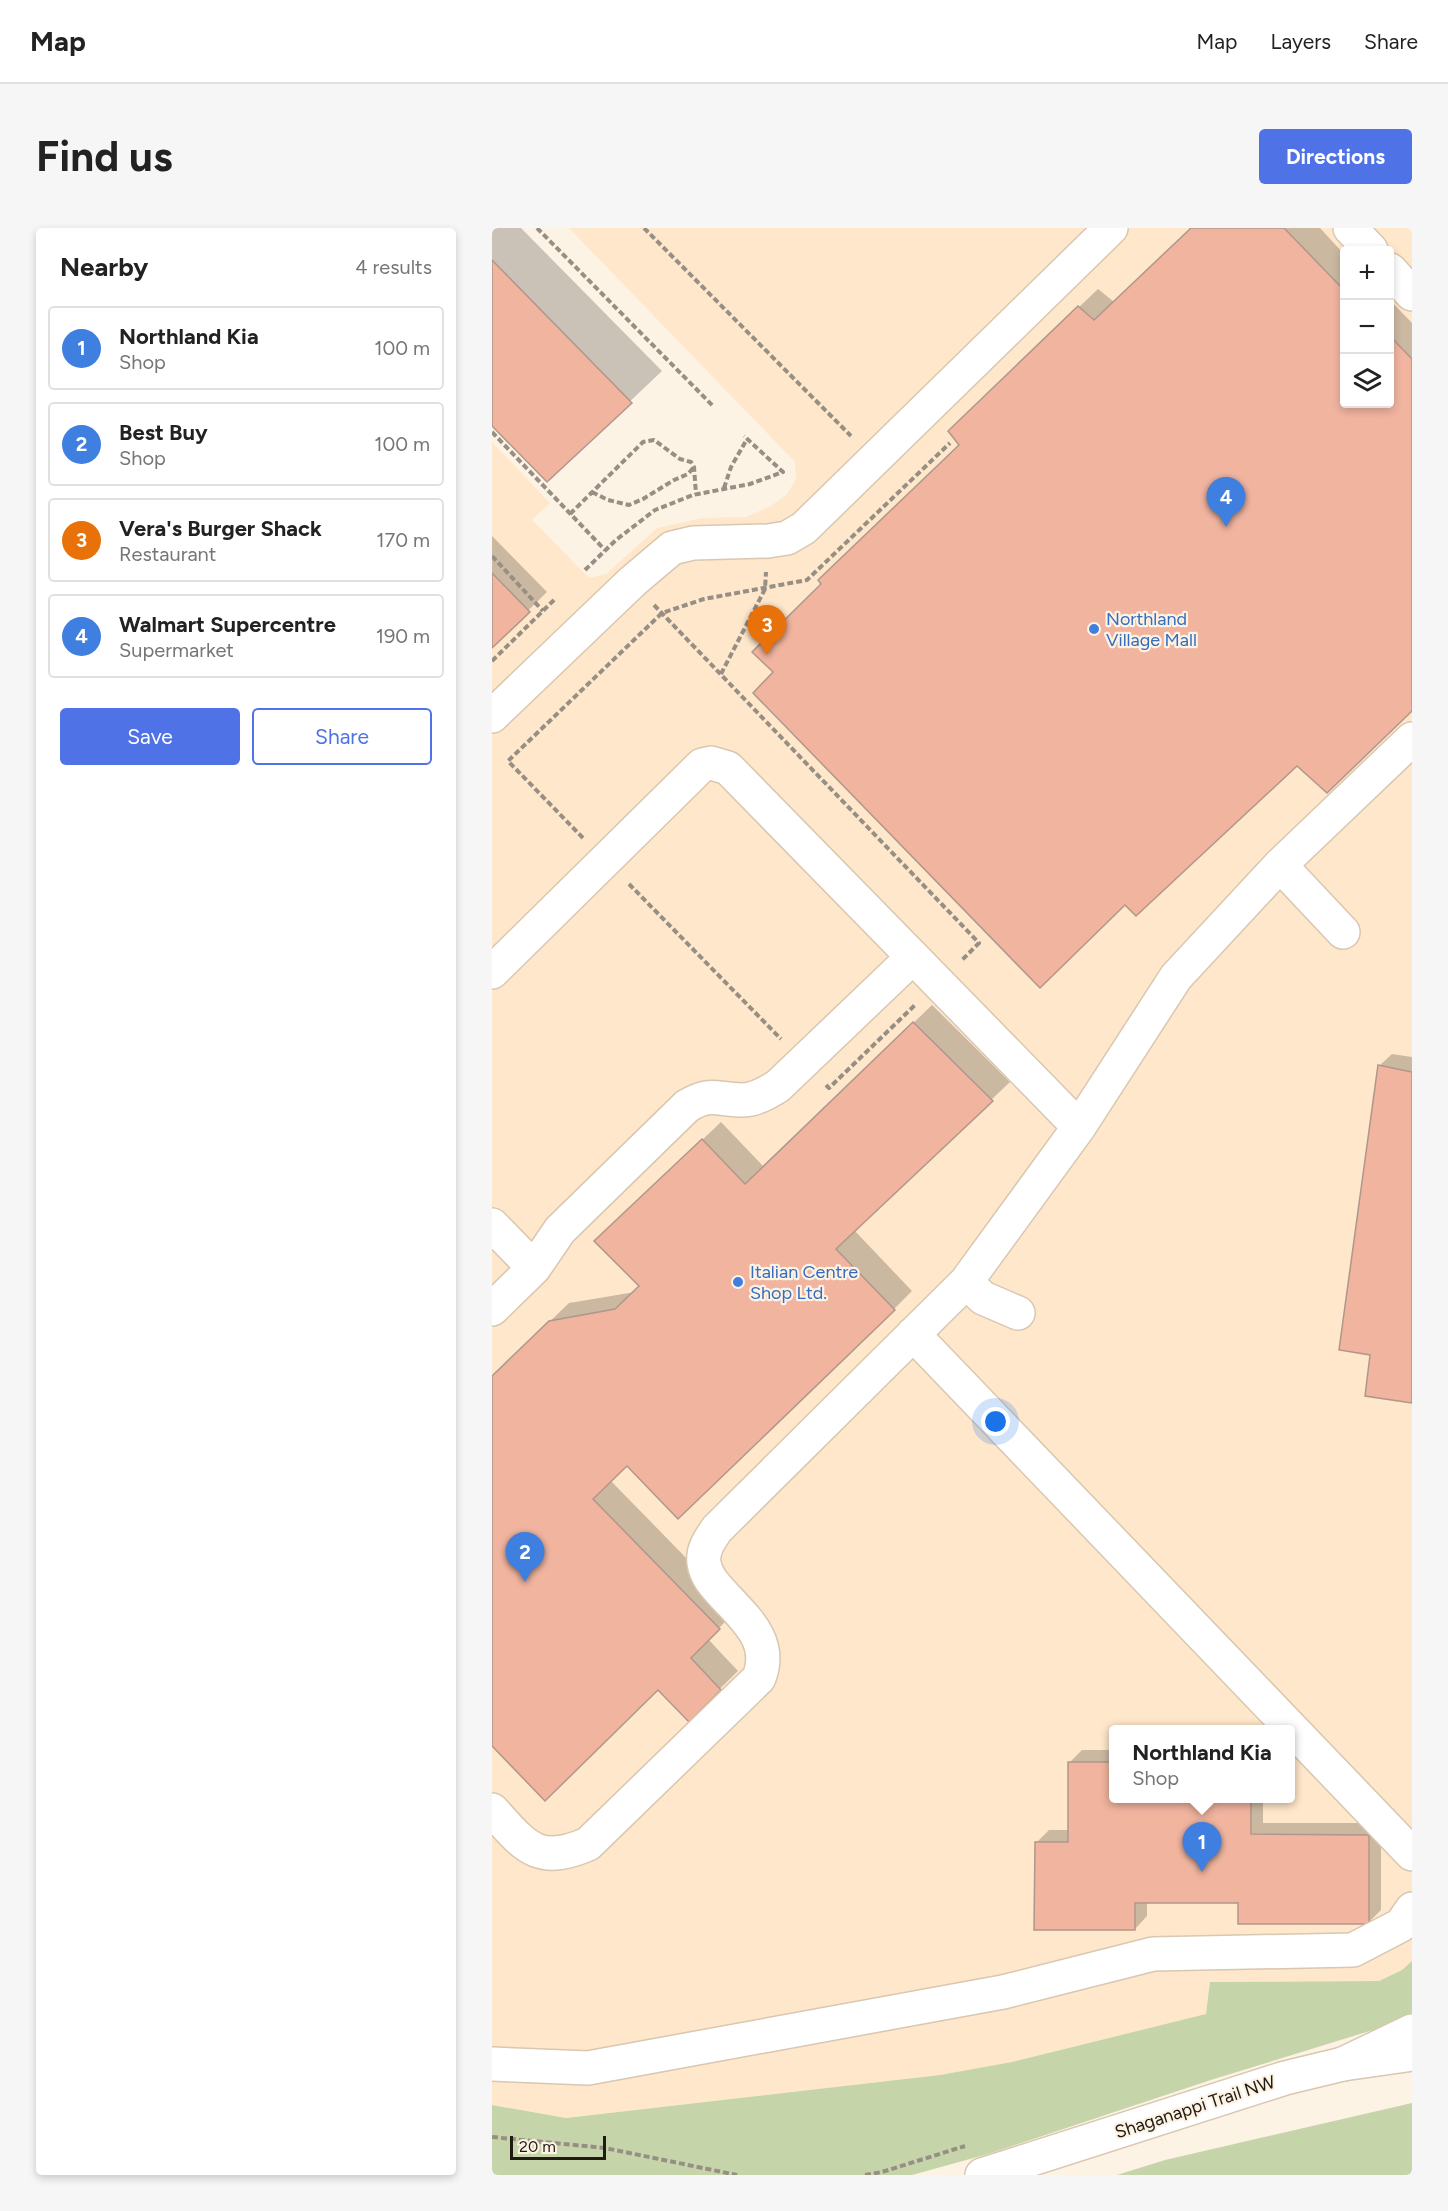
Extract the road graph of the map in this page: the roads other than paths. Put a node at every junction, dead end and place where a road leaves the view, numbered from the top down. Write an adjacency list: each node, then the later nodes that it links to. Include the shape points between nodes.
1 (1111, 228): 6 (main road, via 804,528 787,538 768,541 693,543 672,548 625,588)
2 (1350, 228): 3 (main road)
3 (1367, 246)
4 (1394, 275): 5 (main road)
5 (1412, 294)
6 (492, 717)
7 (1412, 739): 8 (main road)
8 (1280, 866): 9 (main road); 12 (main road, via 1176,977)
9 (1343, 932)
10 (913, 957): 11 (main road, via 728,768 711,763 702,765); 12 (main road); 14 (main road, via 778,1086 744,1100 702,1097 687,1106 560,1230)
11 (492, 972)
12 (1079, 1127): 15 (main road)
13 (492, 1225): 14 (main road)
14 (534, 1268): 16 (main road)
15 (966, 1282): 17 (main road, via 983,1298); 18 (main road)
16 (492, 1309)
17 (1018, 1313)
18 (913, 1334): 19 (main road); 21 (main road, via 717,1529 706,1545 703,1561 708,1577 761,1641 764,1666 759,1678 588,1844 555,1854 537,1852)
19 (1288, 1725)
20 (1295, 1732): 22 (main road)
21 (492, 1810)
22 (1412, 1854)
23 (1412, 1909): 26 (main road, via 1401,1925 1353,1950 1153,1953 1003,1992 588,2068)
24 (1412, 2031): 27 (main road)
25 (1412, 2054): 27 (main road, Shaganappi Trail NW)
26 (492, 2064)
27 (1343, 2064): 28 (main road, Shaganappi Trail NW, via 1285,2078)
28 (982, 2175)

